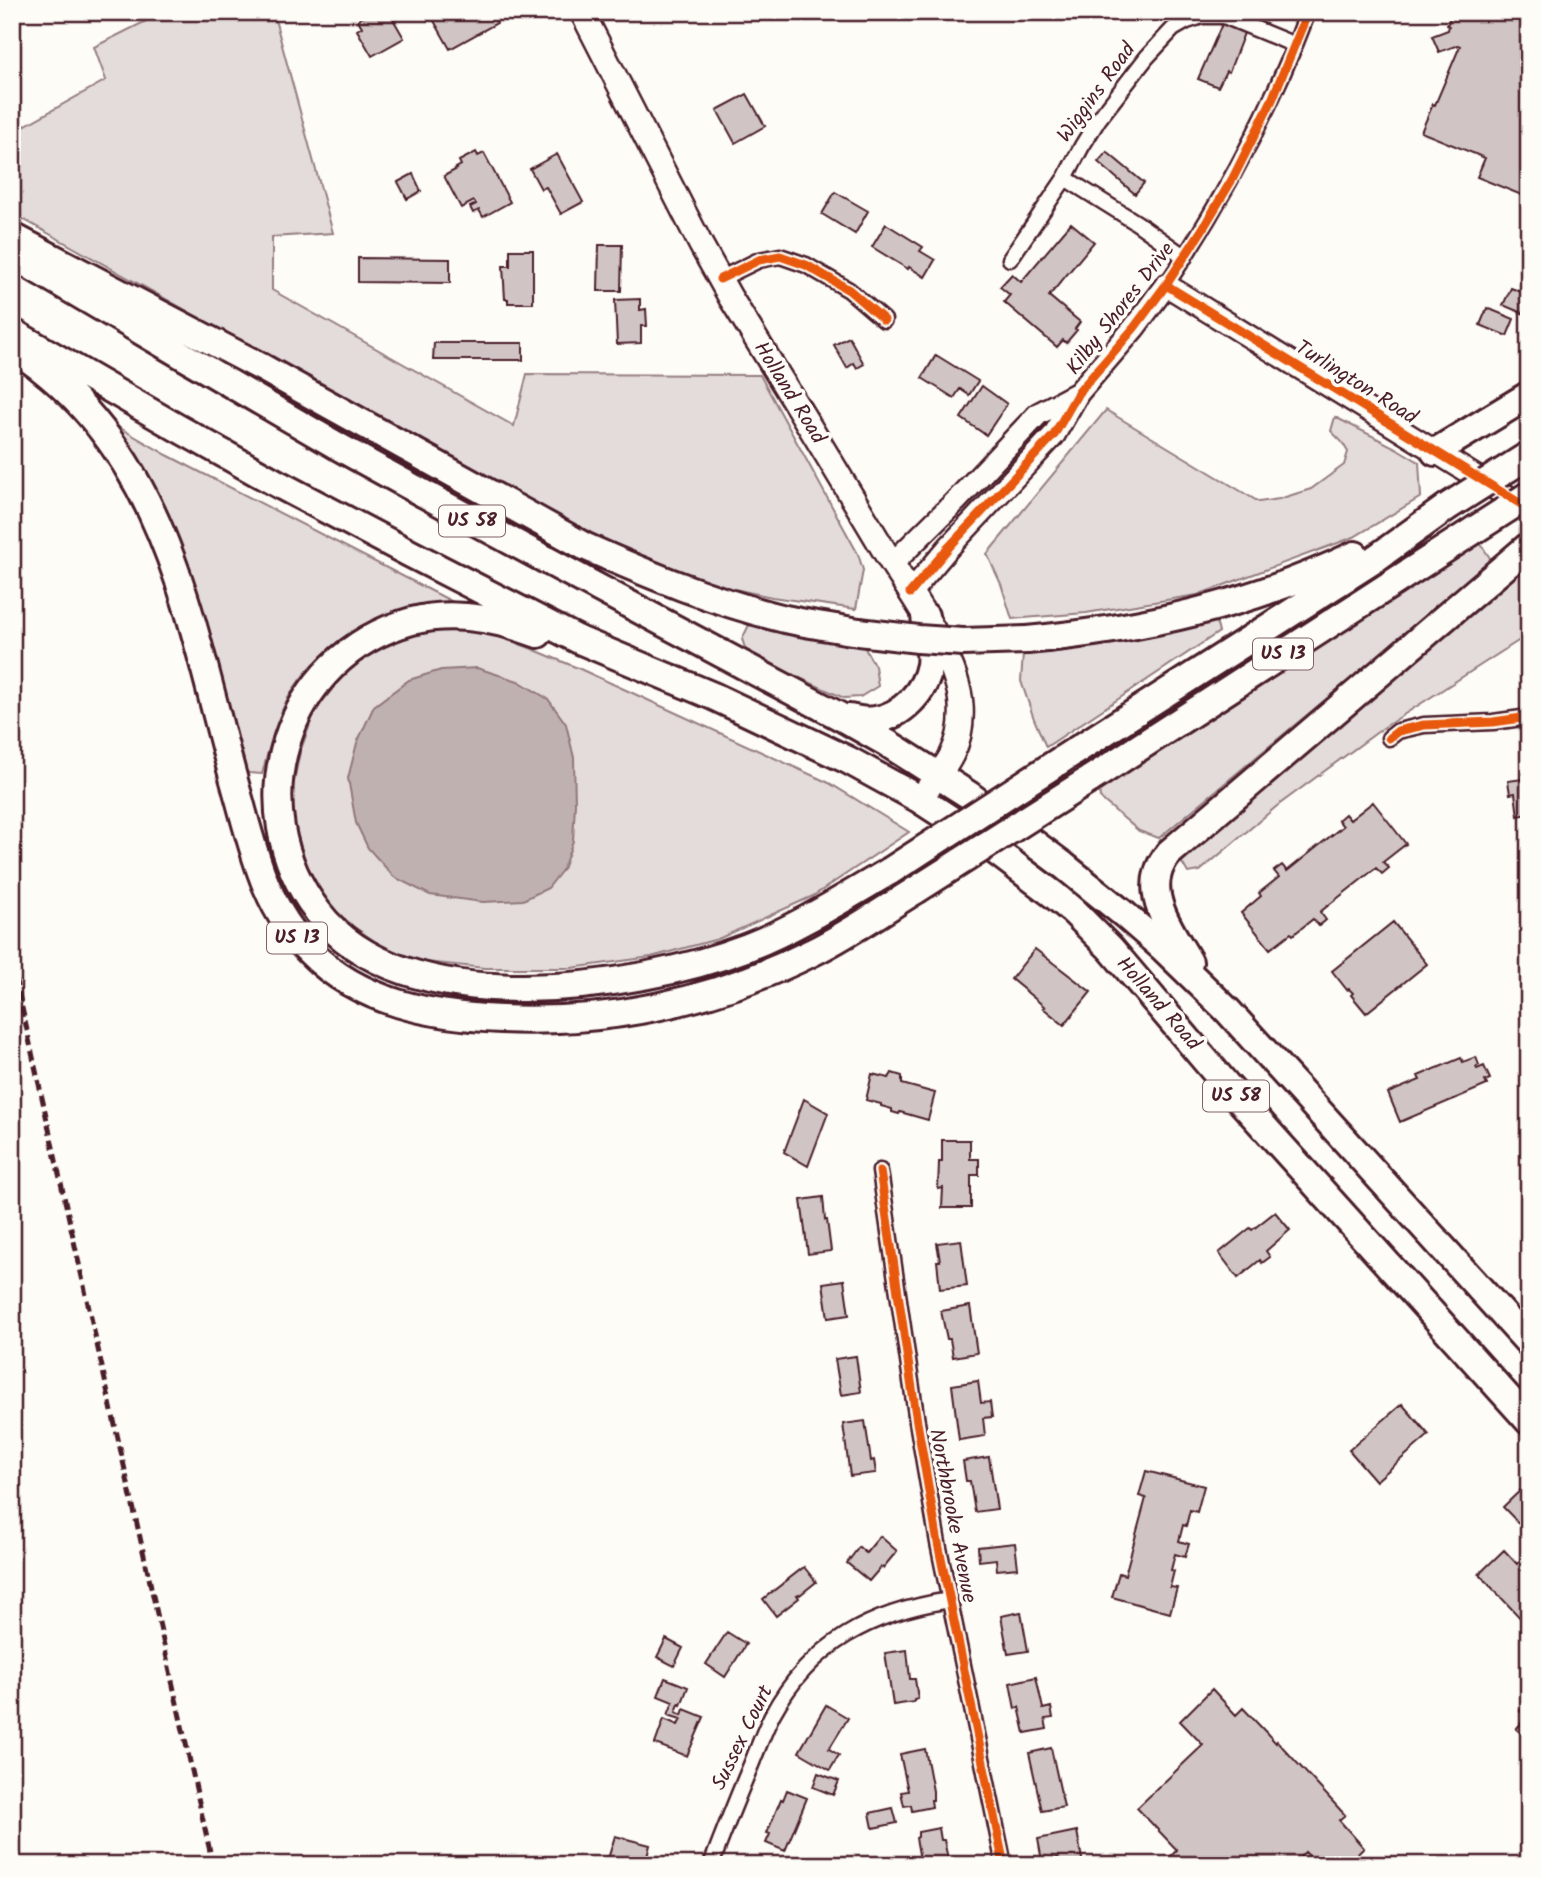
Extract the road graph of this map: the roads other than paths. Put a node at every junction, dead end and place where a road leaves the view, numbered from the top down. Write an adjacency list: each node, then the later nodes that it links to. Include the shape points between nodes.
1 (582, 12): 9 (main road, Holland Road)
2 (1308, 12): 3 (street, Kilby Shores Drive)
3 (1295, 45): 4 (street, Wiggins Road, via 1224,16 1187,20 1173,29 1122,89 1087,137); 7 (street, Kilby Shores Drive, via 1233,178)
4 (1065, 178): 7 (street); 8 (street, Wiggins Road)
5 (12, 237): 19 (highway, bridge, via 275,375 584,546 700,594 785,619 962,642 1078,635 1156,622 1321,571)
6 (12, 255): 26 (highway, US 58, via 456,512)
7 (1185, 257): 10 (street, Kilby Shores Drive)
8 (1010, 260)
9 (720, 279): 11 (street, via 759,260 780,256 849,290); 22 (main road, Holland Road)
10 (1166, 285): 14 (street, Kilby Shores Drive); 16 (street, Turlington Road)
11 (884, 320)
12 (12, 332): 25 (highway, US 58, via 280,485)
13 (12, 348): 18 (highway, US 13, bridge, via 83,408 133,475 158,525 186,600 265,886 278,912 309,952 360,989 430,1011 484,1018 566,1019 645,1010 729,988 814,952)
14 (1078, 393): 22 (street, Kilby Shores Drive, via 1038,414); 23 (street, Kilby Shores Drive, via 1054,435)
15 (1529, 395): 16 (highway)
16 (1435, 452): 20 (street, Turlington Road)
17 (1529, 455): 19 (highway, bridge)
18 (1529, 495)
19 (1447, 507): 25 (highway, bridge, via 1372,561 890,870 805,920 747,947 663,973 614,982 514,988 399,970 336,932 318,913 293,869 284,842 277,786 294,722 324,675 365,641 389,629 439,617 465,616 512,624 546,637)
20 (1529, 509)
21 (1521, 552): 31 (highway, via 1169,853 1157,873 1158,899)
22 (892, 564): 23 (main road, Holland Road)
23 (910, 593): 24 (main road, Holland Road)
24 (925, 617): 26 (highway, via 930,666 913,699 884,718); 29 (main road, Holland Road, via 954,672 961,704 957,747)
25 (579, 640): 30 (highway, US 58, via 713,696)
26 (841, 717): 29 (highway, US 58)
27 (1529, 718): 28 (street, via 1424,725)
28 (1389, 738)
29 (939, 776): 30 (main road, Holland Road); 31 (highway, Holland Road / US 58, via 1063,864)
30 (919, 799): 34 (highway, Holland Road / US 58, via 1024,872 1092,930)
31 (1200, 982): 33 (highway, Holland Road / US 58)
32 (880, 1171): 35 (street, Northbrooke Avenue, via 917,1422)
33 (1529, 1343)
34 (1528, 1418)
35 (950, 1600): 36 (street, Sussex Court, via 923,1604 864,1625 817,1656 797,1678 771,1718); 37 (street, Northbrooke Avenue)
36 (711, 1865)
37 (1004, 1865)

